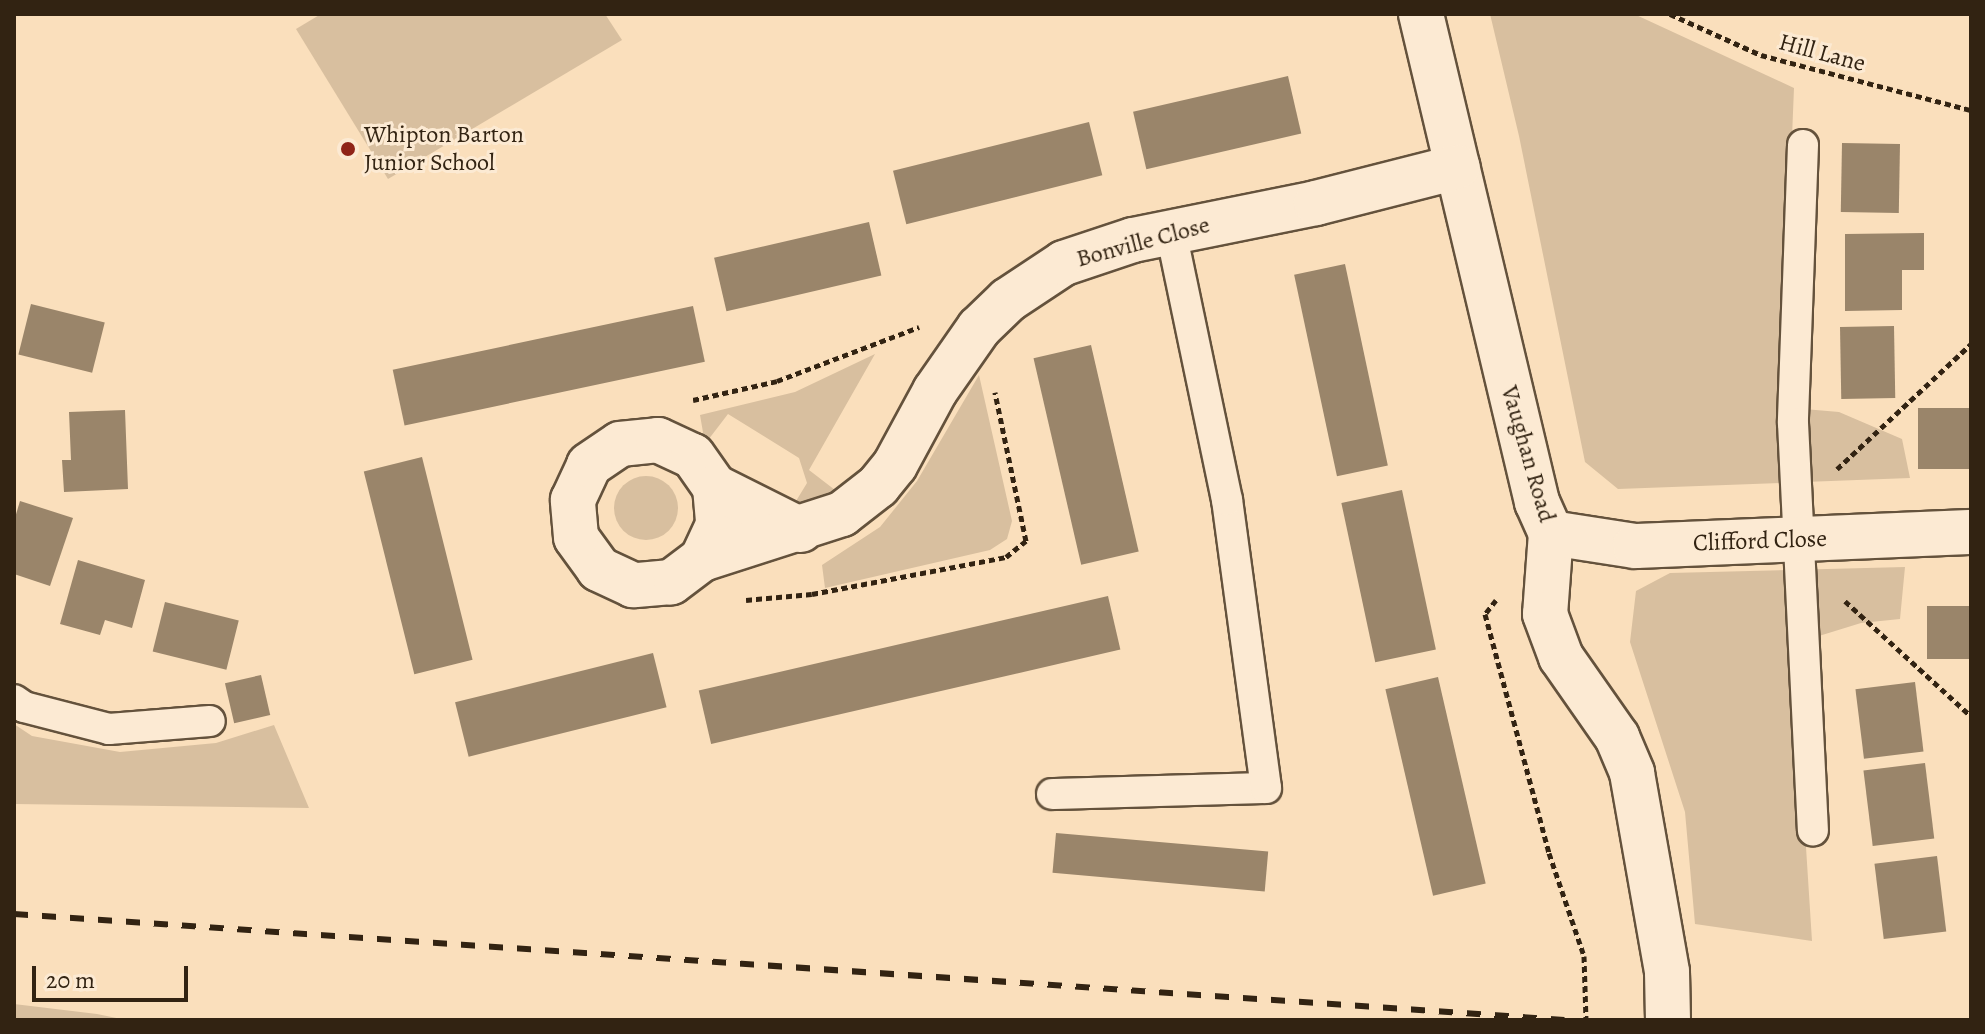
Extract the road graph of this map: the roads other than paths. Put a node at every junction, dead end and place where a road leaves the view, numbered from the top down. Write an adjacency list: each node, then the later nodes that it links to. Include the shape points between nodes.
1 (1421, 14): 3 (street, Vaughan Road)
2 (1803, 145): 9 (lane, via 1793,423)
3 (1457, 167): 4 (street, Bonville Close); 8 (street, Vaughan Road, via 1537,502)
4 (1171, 233): 6 (street, Bonville Close, via 1064,263 1008,300 979,328 878,486 842,514); 13 (lane, via 1227,500 1266,788)
5 (715, 487): 6 (street); 10 (street, via 718,525); 10 (street, Bonville Close, via 693,456 658,440 620,444 589,465 573,500 576,537 599,569 633,585 671,582)
6 (801, 530): 10 (street, Bonville Close)
7 (1971, 532): 9 (street, Clifford Close)
8 (1551, 533): 9 (street, Clifford Close, via 1635,546); 15 (street, Vaughan Road, via 1545,614 1561,657 1617,737 1632,773 1667,972)
9 (1798, 535): 14 (lane)
10 (702, 559)
11 (14, 700): 12 (lane, via 109,729)
12 (210, 721)
13 (1052, 794)
14 (1813, 831)
15 (1668, 1020)

